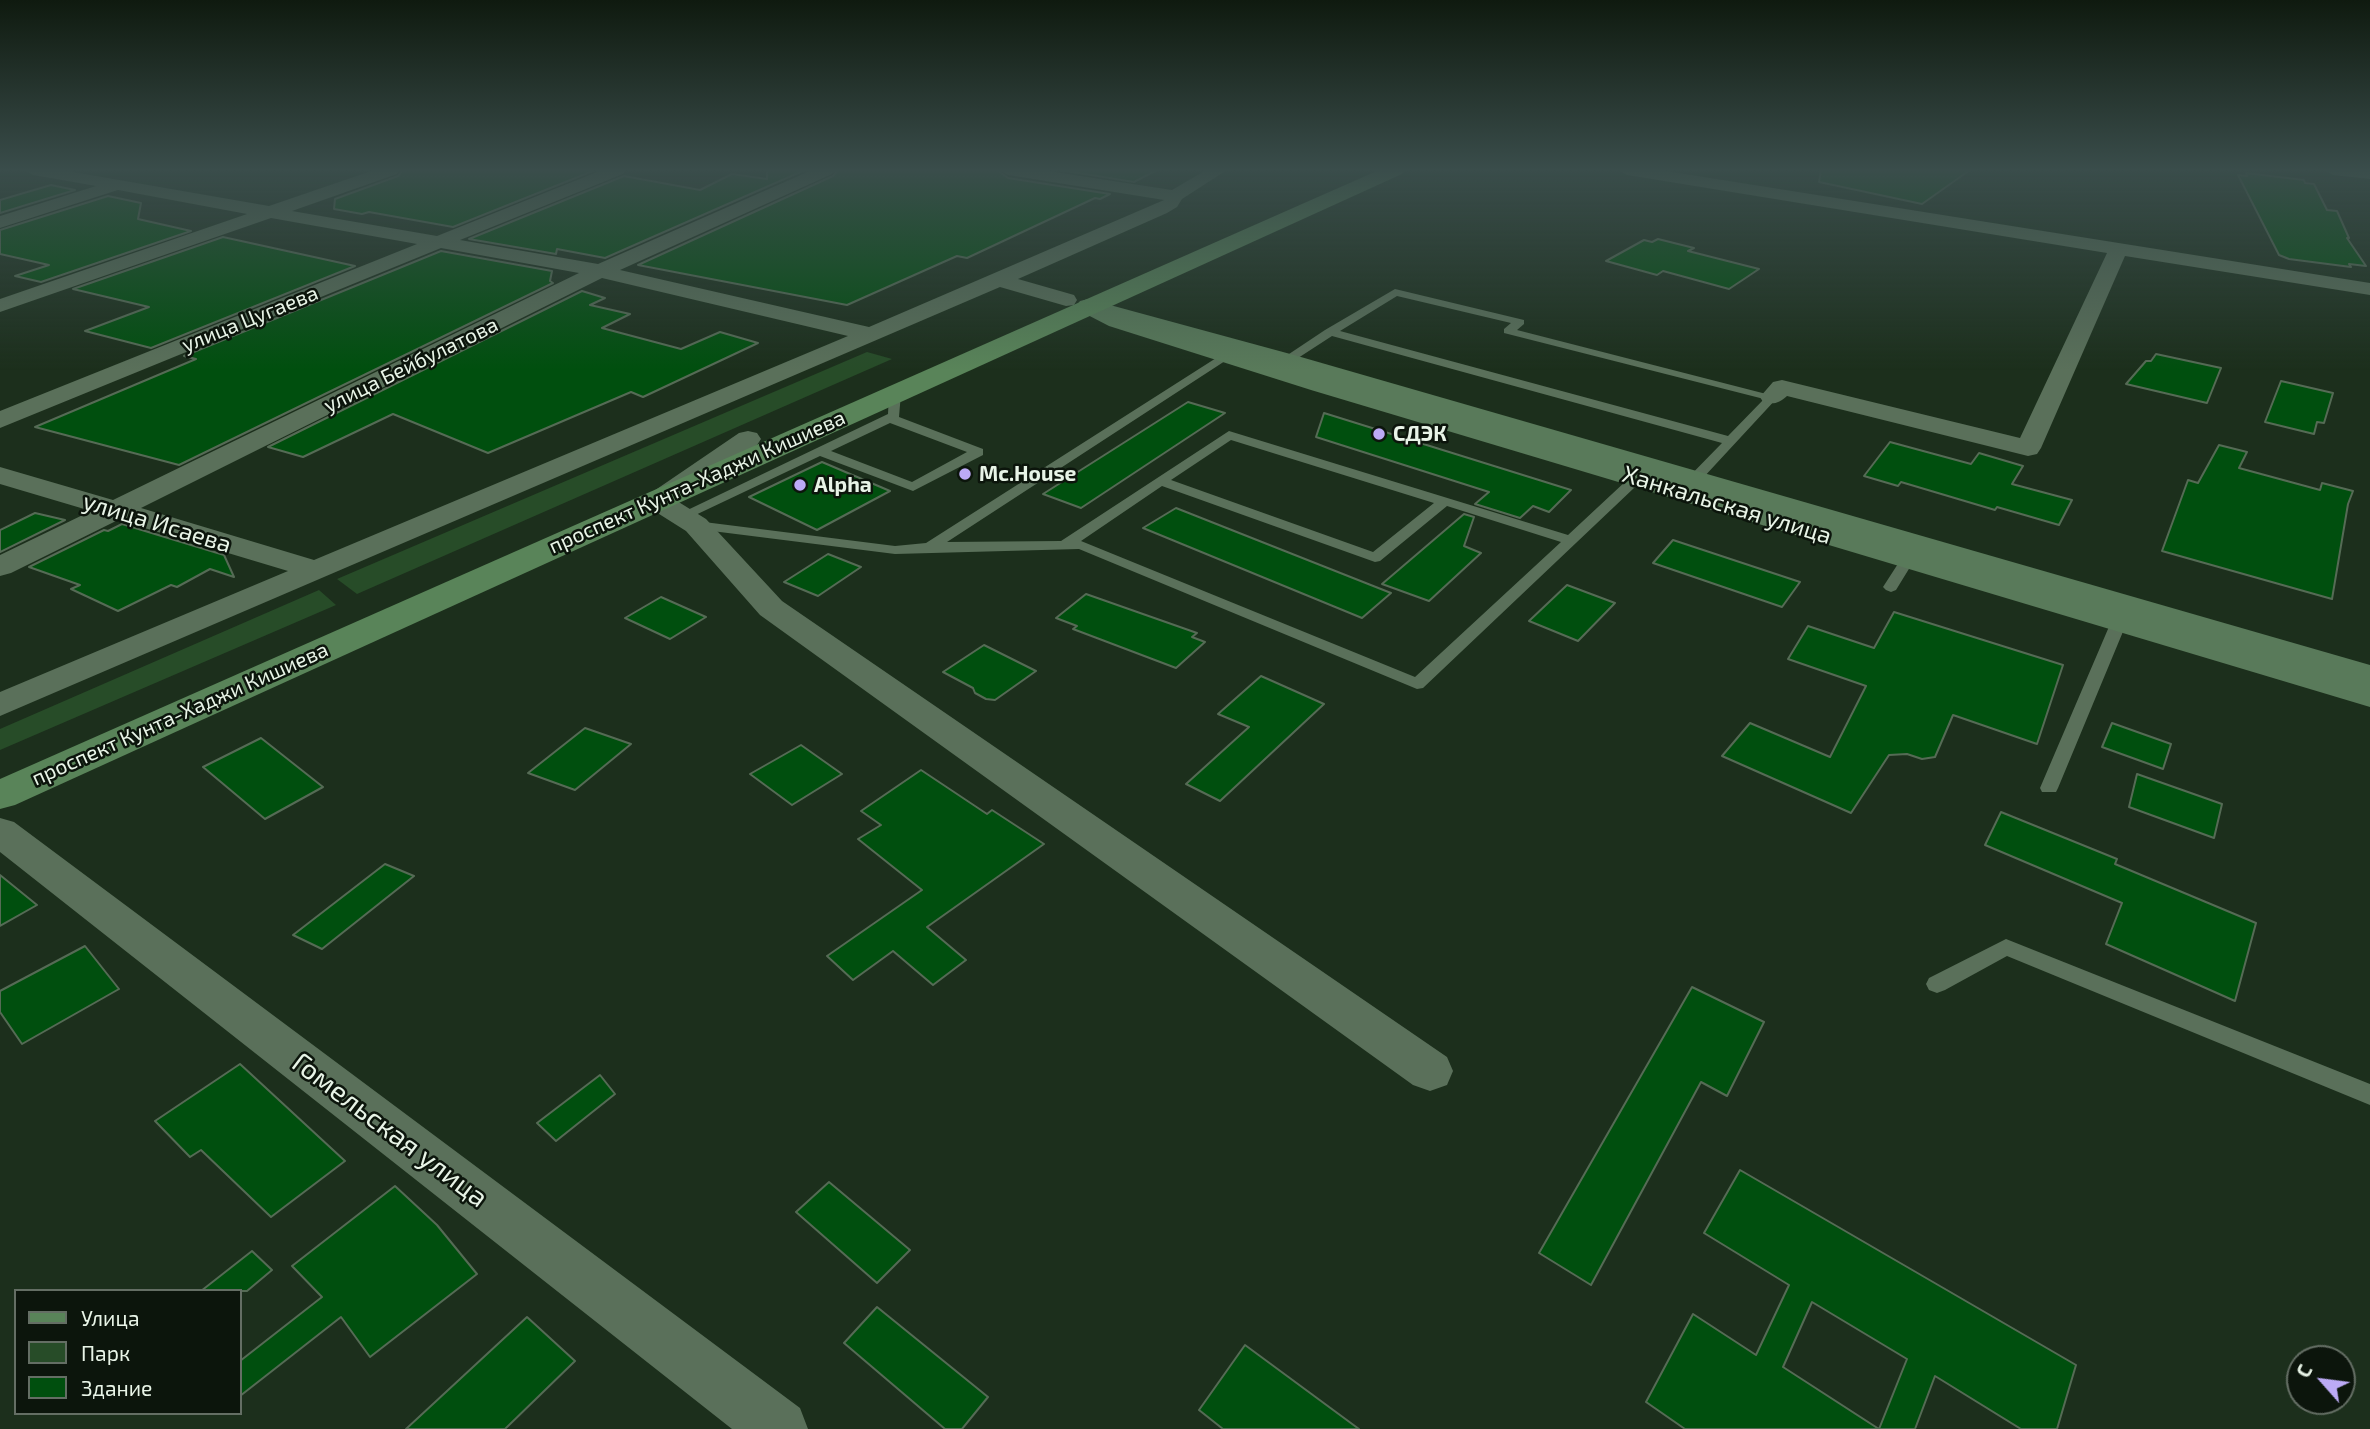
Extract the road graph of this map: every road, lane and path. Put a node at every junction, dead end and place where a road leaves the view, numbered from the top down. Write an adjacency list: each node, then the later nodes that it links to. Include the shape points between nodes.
1 (202, 237): 15 (street)
2 (416, 237): 9 (street)
3 (452, 237): 9 (street, улица Цугаева)
4 (677, 237): 11 (street, улица Бейбулатова)
5 (1093, 237): 12 (street)
6 (1218, 237): 14 (main road, проспект Кунта-Хаджи Кишиева)
7 (1236, 237): 14 (main road, проспект Кунта-Хаджи Кишиева)
8 (2048, 237): 10 (street)
9 (441, 241): 11 (street); 22 (street, улица Цугаева)
10 (2119, 248): 13 (street); 20 (street, via 2028,448 1782,387)
11 (600, 271): 17 (street); 31 (street, улица Бейбулатова)
12 (999, 280): 14 (street); 17 (street)
13 (2370, 289)
14 (1077, 303): 18 (street, Ханкальская улица); 21 (main road, проспект Кунта-Хаджи Кишиева); 23 (main road, проспект Кунта-Хаджи Кишиева)
15 (0, 306)
16 (1329, 332): 19 (lane); 20 (lane, via 1395,292 1520,322 1508,331); 24 (lane)
17 (869, 334): 38 (street)
18 (1234, 351): 19 (street, Ханкальская улица); 35 (lane)
19 (1279, 365): 26 (street, Ханкальская улица)
20 (1772, 397): 24 (lane)
21 (893, 406): 25 (lane); 25 (lane, via 978,452 913,487); 32 (main road, проспект Кунта-Хаджи Кишиева)
22 (0, 420)
23 (748, 439): 32 (street); 44 (main road, проспект Кунта-Хаджи Кишиева)
24 (1730, 441): 29 (lane)
25 (819, 451): 32 (lane)
26 (1643, 473): 29 (street, Ханкальская улица); 33 (lane)
27 (0, 475): 31 (street, улица Исаева)
28 (1160, 481): 30 (lane, via 1229,435); 30 (lane, via 1376,558); 34 (lane)
29 (1688, 486): 36 (street, Ханкальская улица); 41 (street, Ханкальская улица)
30 (1445, 501): 33 (lane)
31 (118, 510): 37 (street, улица Бейбулатова); 38 (street, улица Исаева)
32 (679, 514): 35 (lane, via 895,550); 46 (main road, проспект Кунта-Хаджи Кишиева); 49 (street, via 771,608)
33 (1571, 540): 34 (lane, via 1417,684 1081,545)
34 (1065, 545): 35 (lane)
35 (930, 547)
36 (1908, 559): 39 (lane); 40 (street, Ханкальская улица)
37 (0, 567)
38 (315, 570): 43 (street)
39 (1891, 587)
40 (2119, 622): 42 (street, Ханкальская улица); 45 (lane)
41 (2370, 677)
42 (2370, 695)
43 (0, 705)
44 (0, 772)
45 (2049, 788)
46 (0, 795)
47 (0, 832): 51 (street, Гомельская улица)
48 (1937, 984): 50 (lane, via 2006,947)
49 (1430, 1071)
50 (2370, 1095)
51 (779, 1429)

